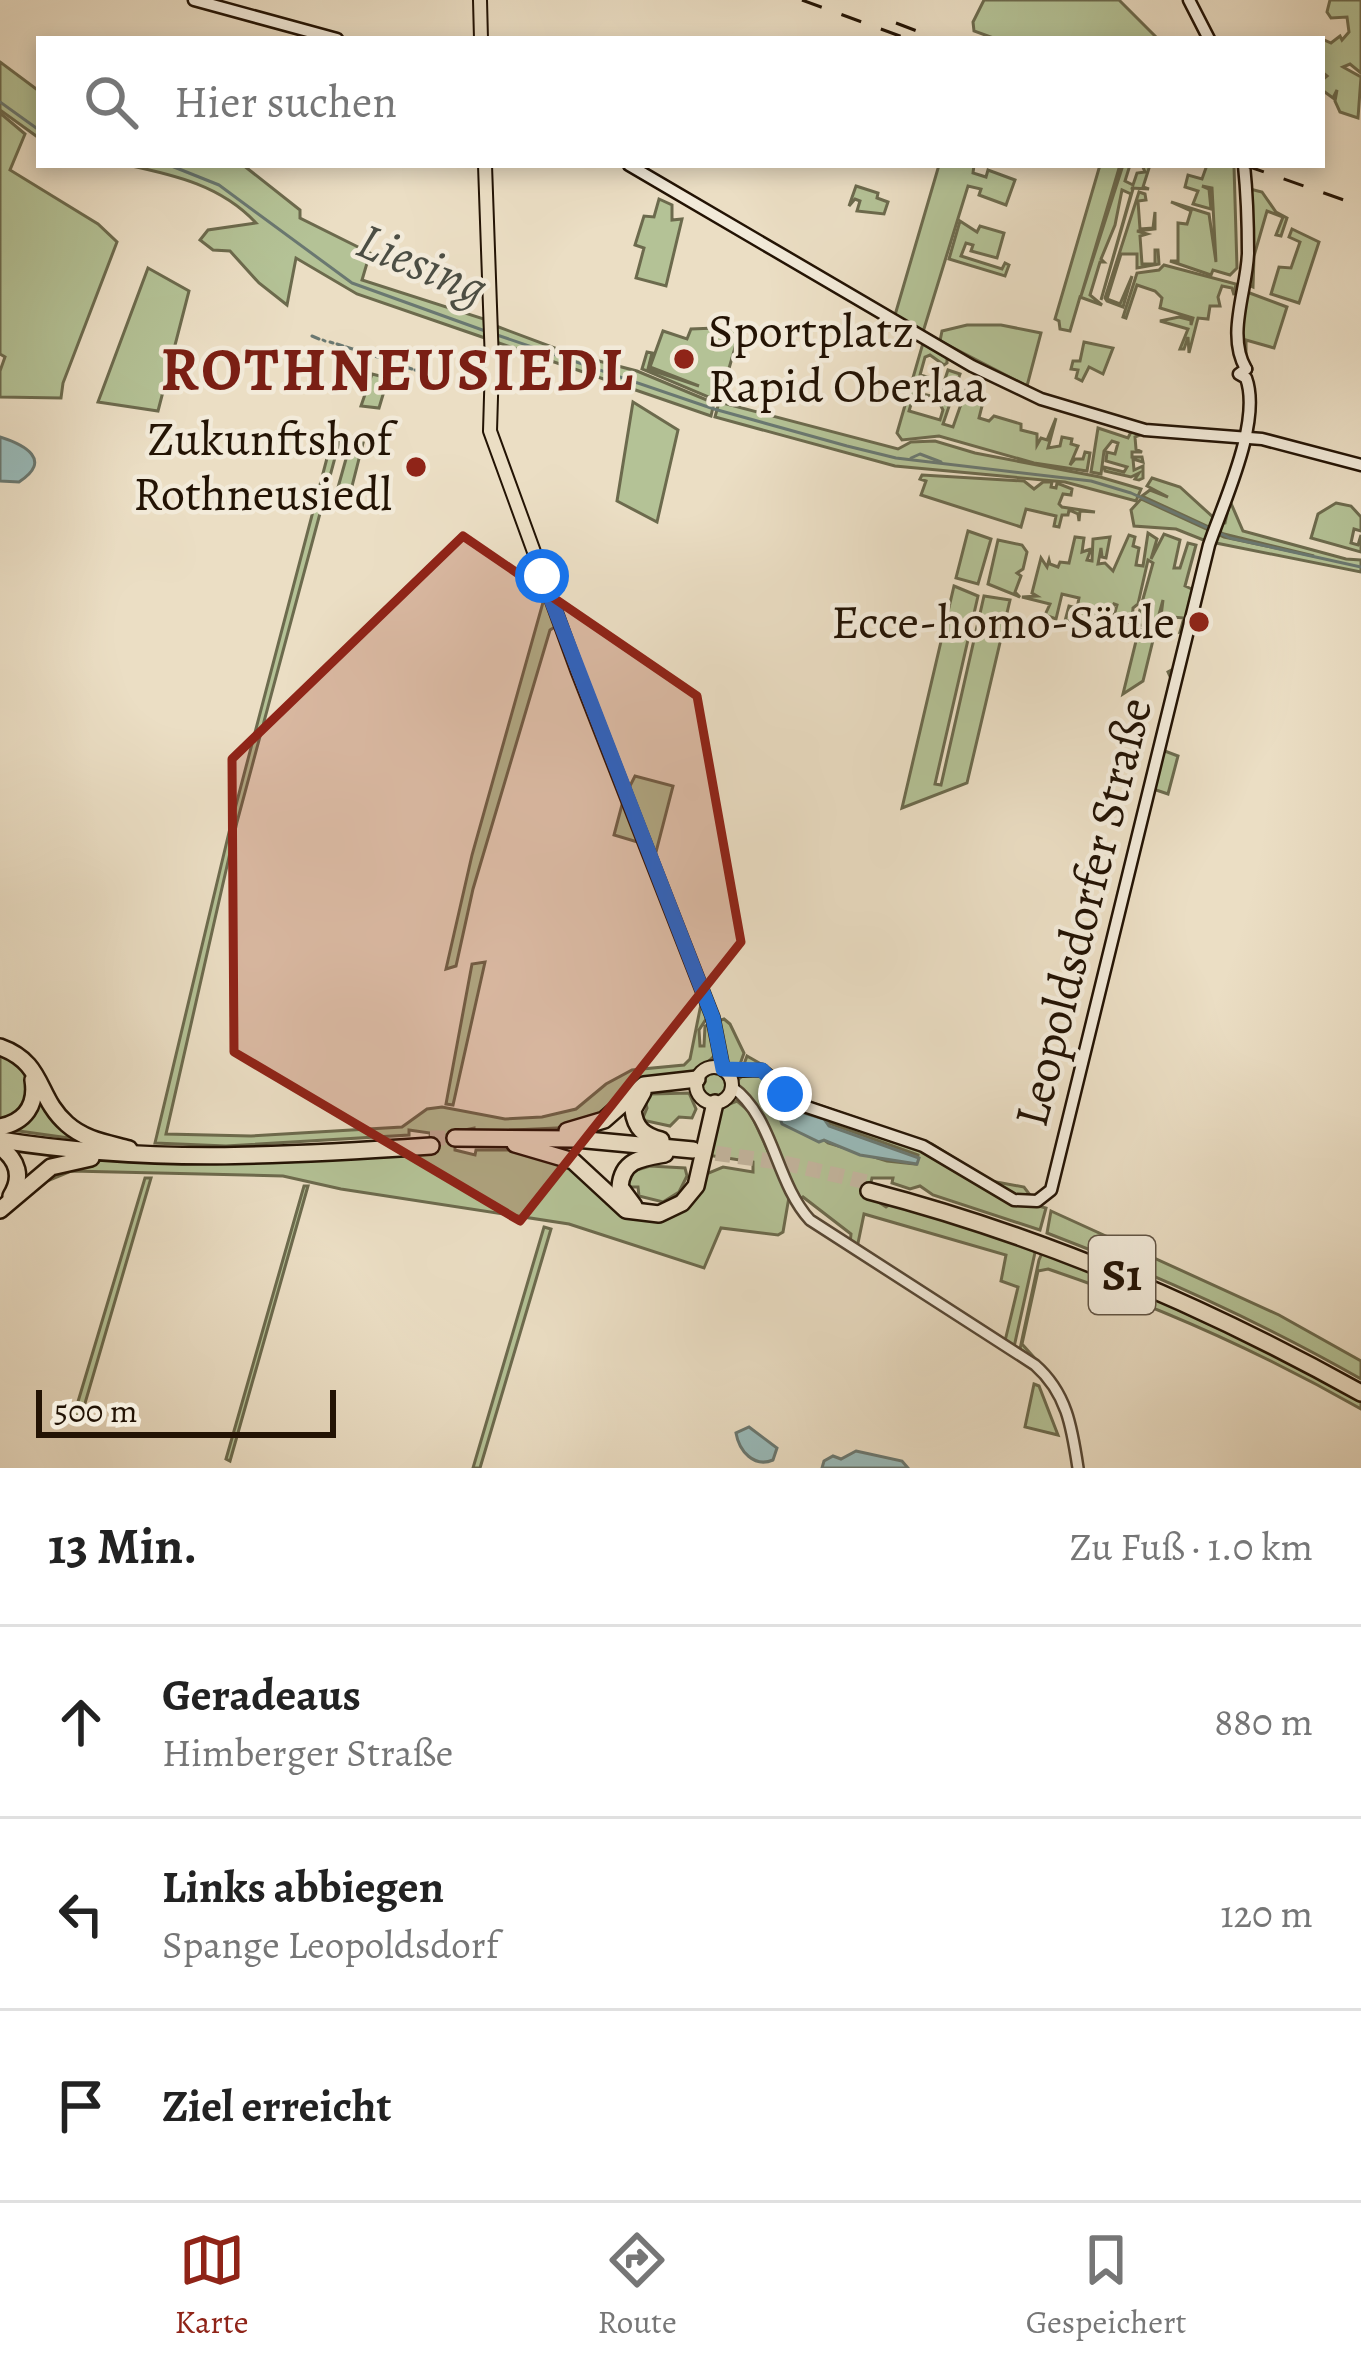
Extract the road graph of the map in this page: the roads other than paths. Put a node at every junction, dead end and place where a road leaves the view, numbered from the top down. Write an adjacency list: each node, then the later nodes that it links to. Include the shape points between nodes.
1 (194, 0): 4 (main road)
2 (480, 0): 5 (main road)
3 (1185, 0): 6 (main road)
4 (326, 36)
5 (481, 36)
6 (1203, 36)
7 (485, 168): 13 (main road, via 491,437 713,1018)
8 (634, 168): 10 (main road, via 1016,388 1145,430)
9 (1241, 168): 10 (main road, via 1248,256 1238,331 1250,395)
10 (1243, 438): 11 (main road); 13 (main road, Leopoldsdorfer Straße, via 1047,1191 1030,1198 998,1191 923,1146 798,1104 767,1073 749,1069)
11 (1361, 465)
12 (0, 1050): 14 (highway, via 24,1066 34,1088 24,1117); 18 (highway, via 31,1065 70,1127)
13 (717, 1084): 16 (highway, via 644,1085 594,1125); 16 (highway, via 696,1186 659,1214 626,1210 572,1161); 19 (highway, via 653,1087 633,1109 642,1132); 20 (highway, via 686,1192 658,1210 629,1204 622,1172 632,1161); 24 (street, via 749,1103 810,1220 1035,1365 1070,1419)
14 (0, 1137): 18 (highway); 22 (highway, via 18,1173)
15 (455, 1141): 16 (highway)
16 (514, 1141): 19 (highway); 20 (highway)
17 (430, 1142): 18 (highway)
18 (125, 1152): 22 (highway, via 51,1168)
19 (690, 1152): 20 (highway)
20 (664, 1154)
21 (870, 1187): 23 (highway, S1, via 1164,1292)
22 (0, 1207)
23 (1361, 1389)
24 (1078, 1468)

